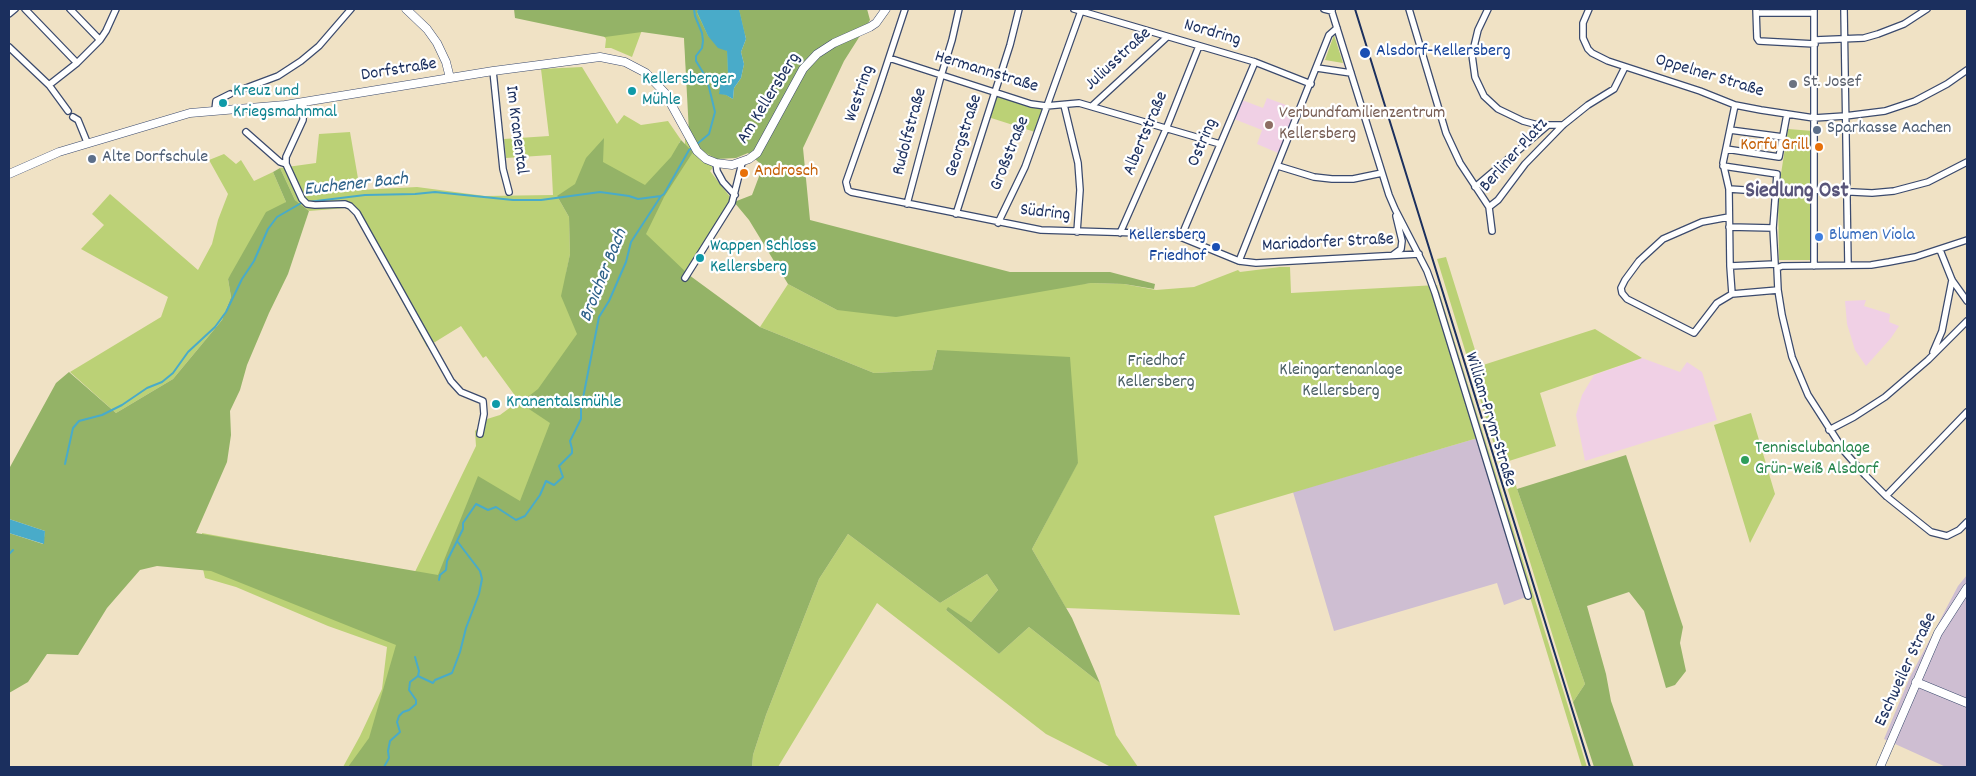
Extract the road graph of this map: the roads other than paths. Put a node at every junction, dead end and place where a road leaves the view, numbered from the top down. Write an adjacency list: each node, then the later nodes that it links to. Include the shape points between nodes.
1 (15, 9): 22 (street)
2 (25, 9): 32 (street)
3 (70, 9): 26 (street)
4 (116, 9): 26 (street)
5 (351, 9): 42 (street, via 319,46 301,61 278,76)
6 (406, 9): 39 (main road, via 437,42)
7 (886, 9): 67 (main road, Am Kellersberg, via 876,23 834,43 802,69 763,145)
8 (905, 9): 30 (street, Westring)
9 (959, 9): 38 (street, Rudolfstraße)
10 (1019, 9): 43 (street, Georgstraße)
11 (1324, 9): 18 (street)
12 (1418, 9): 19 (street)
13 (1488, 9): 57 (street, via 1478,30 1472,55 1480,89 1490,103 1511,116)
14 (1590, 9): 33 (street, Oppelner Straße, via 1583,31 1588,49)
15 (1844, 9): 25 (street)
16 (1927, 9): 25 (street, via 1892,30 1864,38)
17 (1078, 10): 24 (street, Nordring); 48 (street, Großstraße)
18 (1331, 10): 23 (street)
19 (1410, 10): 73 (street, via 1446,133)
20 (1756, 11): 21 (street); 27 (street, via 1759,42)
21 (1814, 11): 27 (street)
22 (9, 14)
23 (1337, 28): 34 (street, via 1329,35); 37 (street)
24 (1167, 37): 28 (street, Nordring); 49 (street, Juliusstraße)
25 (1844, 39): 27 (street); 53 (street)
26 (100, 40): 32 (street)
27 (1815, 42): 55 (street)
28 (1199, 46): 31 (street, Nordring); 58 (street, Albertstraße)
29 (9, 47): 41 (street)
30 (889, 58): 38 (street, Hermannstraße); 75 (street, Westring, via 846,182)
31 (1255, 62): 40 (street, Nordring); 63 (street, Ostring)
32 (77, 63): 41 (street)
33 (1626, 67): 47 (street, Oppelner Straße); 56 (street, Berliner Platz, via 1614,89)
34 (1317, 68): 37 (street); 40 (street)
35 (1967, 70): 53 (street, Oppelner Straße, via 1929,94 1899,107)
36 (493, 71): 39 (main road, Dorfstraße); 66 (main road, Dorfstraße, via 591,57 625,62 646,73 666,92 690,140 706,159); 77 (street, Im Kranental, via 503,169)
37 (1351, 73): 71 (street)
38 (940, 76): 43 (street, Hermannstraße); 81 (street, Rudolfstraße)
39 (450, 78): 45 (main road, Dorfstraße)
40 (1311, 84): 69 (street)
41 (49, 86): 51 (street)
42 (238, 91)
43 (994, 93): 48 (street, Hermannstraße); 84 (street, Georgstraße)
44 (230, 94): 50 (street, via 216,101)
45 (304, 102): 50 (main road, Dorfstraße); 68 (street, via 303,120 286,157)
46 (1064, 105): 48 (street, Hermannstraße); 49 (street, Hermannstraße, via 1079,103); 90 (street, via 1078,163)
47 (1735, 105): 52 (street, Oppelner Straße); 59 (street)
48 (1046, 106): 86 (street, Großstraße, via 1024,167)
49 (1092, 106): 58 (street, Hermannstraße)
50 (215, 110): 62 (main road, Dorfstraße, via 190,113)
51 (68, 111)
52 (1787, 114): 55 (street, Oppelner Straße); 61 (street)
53 (1845, 116): 55 (street, Oppelner Straße); 79 (street)
54 (73, 117): 62 (street, via 78,120)
55 (1814, 118): 76 (street)
56 (1563, 125): 57 (street); 82 (street, Berliner Platz)
57 (1547, 126): 73 (street, Berliner Platz)
58 (1166, 129): 63 (street, Hermannstraße); 91 (street, Albertstraße)
59 (1730, 130): 61 (street); 64 (street)
60 (246, 132): 68 (street)
61 (1783, 137): 64 (street, via 1779,157)
62 (87, 142): 72 (main road, Dorfstraße)
63 (1220, 144): 92 (street, Ostring)
64 (1726, 149): 70 (street)
65 (1967, 162): 79 (street, via 1928,182 1912,186 1872,193)
66 (716, 163): 67 (main road, Am Kellersberg); 80 (street, via 723,182)
67 (742, 163): 80 (street)
68 (286, 164): 110 (street, via 307,204 345,204 356,213 451,381 461,392 483,402)
69 (1278, 166): 71 (street, via 1314,178 1332,180); 97 (street)
70 (1723, 166): 74 (street); 78 (street, via 1777,174)
71 (1382, 173): 83 (street)
72 (9, 174)
73 (1475, 187): 82 (street)
74 (1729, 188): 78 (street); 85 (street)
75 (848, 190): 81 (street, Südring)
76 (1814, 190): 79 (street); 100 (street)
77 (509, 192)
78 (1775, 192): 88 (street)
79 (1846, 192): 98 (street)
80 (734, 195): 101 (street, via 727,212)
81 (907, 204): 84 (street, Südring)
82 (1489, 207): 89 (street)
83 (1395, 210): 95 (street, William-Prym-Straße); 96 (street, via 1402,241 1401,249)
84 (956, 214): 86 (street, Südring)
85 (1729, 217): 87 (street); 104 (street, via 1702,222 1663,239 1639,261 1621,288 1627,299 1694,333 1717,304)
86 (998, 223): 90 (street, Südring)
87 (1729, 227): 88 (street); 99 (street)
88 (1773, 228): 99 (street, via 1774,264)
89 (1492, 231)
90 (1078, 232): 91 (street, Südring)
91 (1120, 233): 92 (street, Südring)
92 (1181, 237): 97 (street, Südring)
93 (1967, 240): 94 (street)
94 (1940, 250): 98 (street, via 1889,262); 102 (street)
95 (1419, 254): 96 (street, Mariadorfer Straße); 114 (street, William-Prym-Straße, via 1435,293)
96 (1393, 256): 97 (street, Mariadorfer Straße)
97 (1239, 261)
98 (1848, 265): 100 (street)
99 (1730, 266): 104 (street)
100 (1814, 266): 103 (street, via 1777,268)
101 (684, 278)
102 (1952, 280): 105 (street); 107 (street, via 1942,331)
103 (1778, 290): 104 (street); 109 (street, via 1792,357)
104 (1732, 294)
105 (1967, 301)
106 (1967, 322): 107 (street)
107 (1928, 360): 109 (street, via 1885,397)
108 (1967, 412): 111 (street)
109 (1829, 430): 111 (street)
110 (480, 434)
111 (1886, 496): 112 (street, via 1931,532 1947,536)
112 (1967, 522)
113 (1967, 588): 115 (main road, Eschweiler Straße, via 1938,634)
114 (1528, 596)
115 (1916, 682): 116 (main road); 117 (main road, Eschweiler Straße)
116 (1967, 703)
117 (1880, 767)

